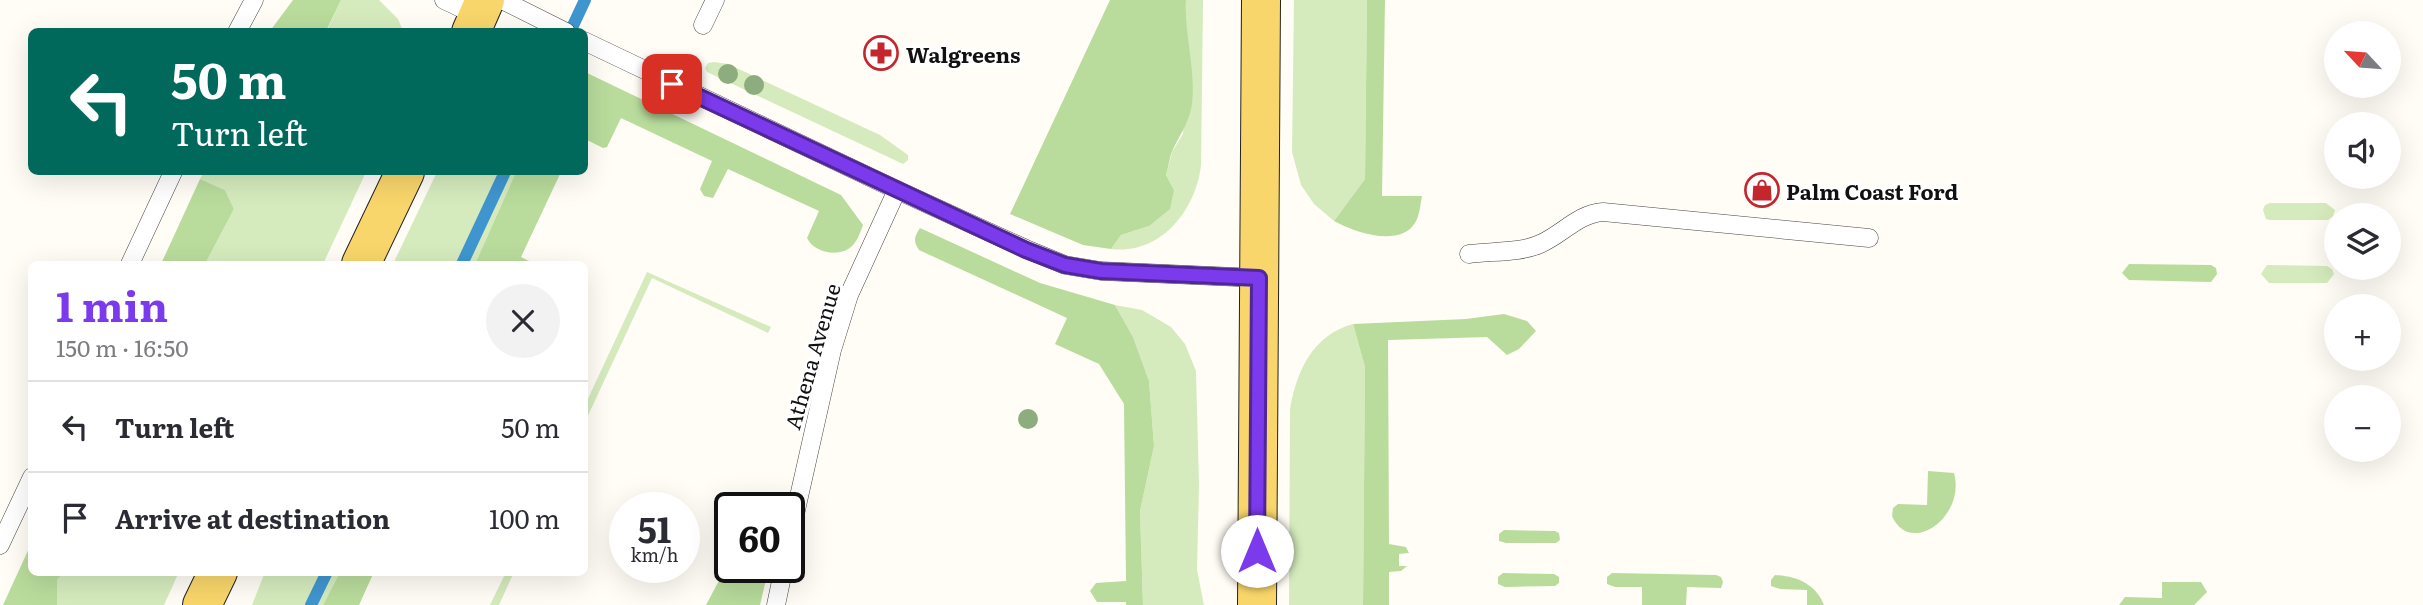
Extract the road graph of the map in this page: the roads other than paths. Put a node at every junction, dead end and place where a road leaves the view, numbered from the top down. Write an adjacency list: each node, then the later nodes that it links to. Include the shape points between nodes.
1 (254, 0): 6 (lane)
2 (715, 0): 5 (lane)
3 (1261, 0): 16 (main road)
4 (476, 9): 7 (lane)
5 (703, 25)
6 (239, 28)
7 (557, 28)
8 (588, 43): 11 (lane)
9 (172, 175): 14 (lane)
10 (404, 175): 15 (main road)
11 (897, 190): 16 (lane, via 1065,265 1101,271); 18 (lane, Athena Avenue, via 849,295)
12 (1869, 238): 13 (lane, via 1603,212 1588,213 1541,244)
13 (1469, 254)
14 (131, 261)
15 (362, 261)
16 (1259, 278): 24 (main road)
17 (28, 486): 19 (lane)
18 (800, 492)
19 (0, 545)
20 (216, 576): 22 (main road)
21 (781, 583): 23 (lane)
22 (202, 605)
23 (776, 605)
24 (1257, 605)

